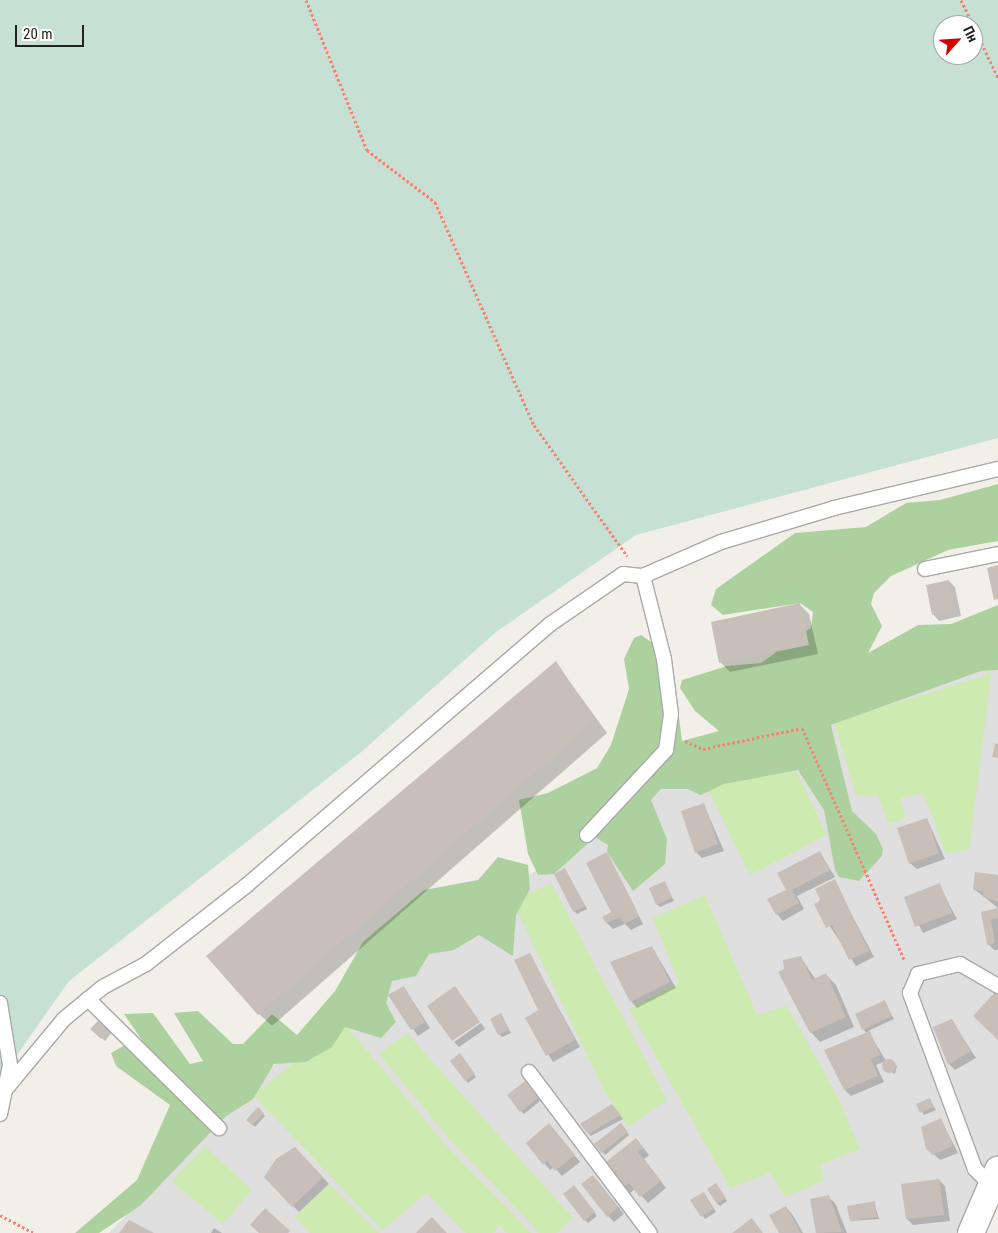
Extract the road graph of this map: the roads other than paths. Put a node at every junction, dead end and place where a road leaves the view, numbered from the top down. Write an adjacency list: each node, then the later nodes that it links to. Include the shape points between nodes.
1 (998, 469): 4 (lane, via 730,539)
2 (998, 554): 3 (lane)
3 (925, 569)
4 (643, 576): 5 (lane, via 664,659 671,714 666,750); 7 (lane, via 623,574 549,625 247,885 146,964)
5 (587, 835)
6 (998, 986): 13 (lane, via 960,964 918,974 910,994 976,1169)
7 (88, 999): 10 (lane, via 64,1019); 12 (lane)
8 (0, 1003): 10 (lane, via 10,1065)
9 (529, 1072): 14 (lane)
10 (5, 1090): 11 (lane)
11 (0, 1114)
12 (219, 1128)
13 (995, 1178): 15 (street)
14 (650, 1233)
15 (972, 1233)

